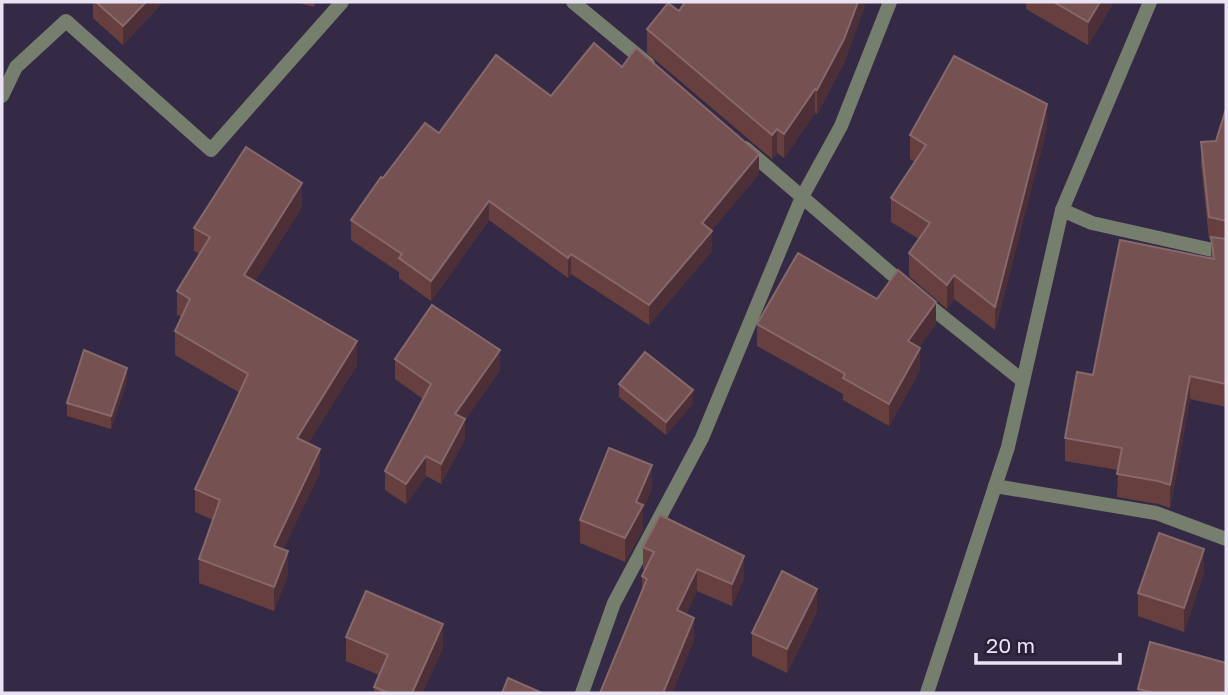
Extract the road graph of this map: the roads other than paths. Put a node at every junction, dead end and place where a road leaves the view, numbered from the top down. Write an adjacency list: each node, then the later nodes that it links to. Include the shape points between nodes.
1 (342, 2): 6 (street, via 211,150 66,21 16,67)
2 (573, 2): 5 (street)
3 (890, 2): 8 (street, via 841,125)
4 (1150, 2): 9 (street)
5 (662, 77)
6 (2, 96)
7 (732, 137): 8 (street)
8 (802, 197): 11 (street); 14 (street, via 702,438 614,603)
9 (1062, 210): 10 (street, via 1092,223); 11 (street)
10 (1226, 253)
11 (1023, 382): 12 (street)
12 (995, 486): 13 (street, via 1156,513); 15 (street)
13 (1226, 539)
14 (582, 693)
15 (927, 693)

